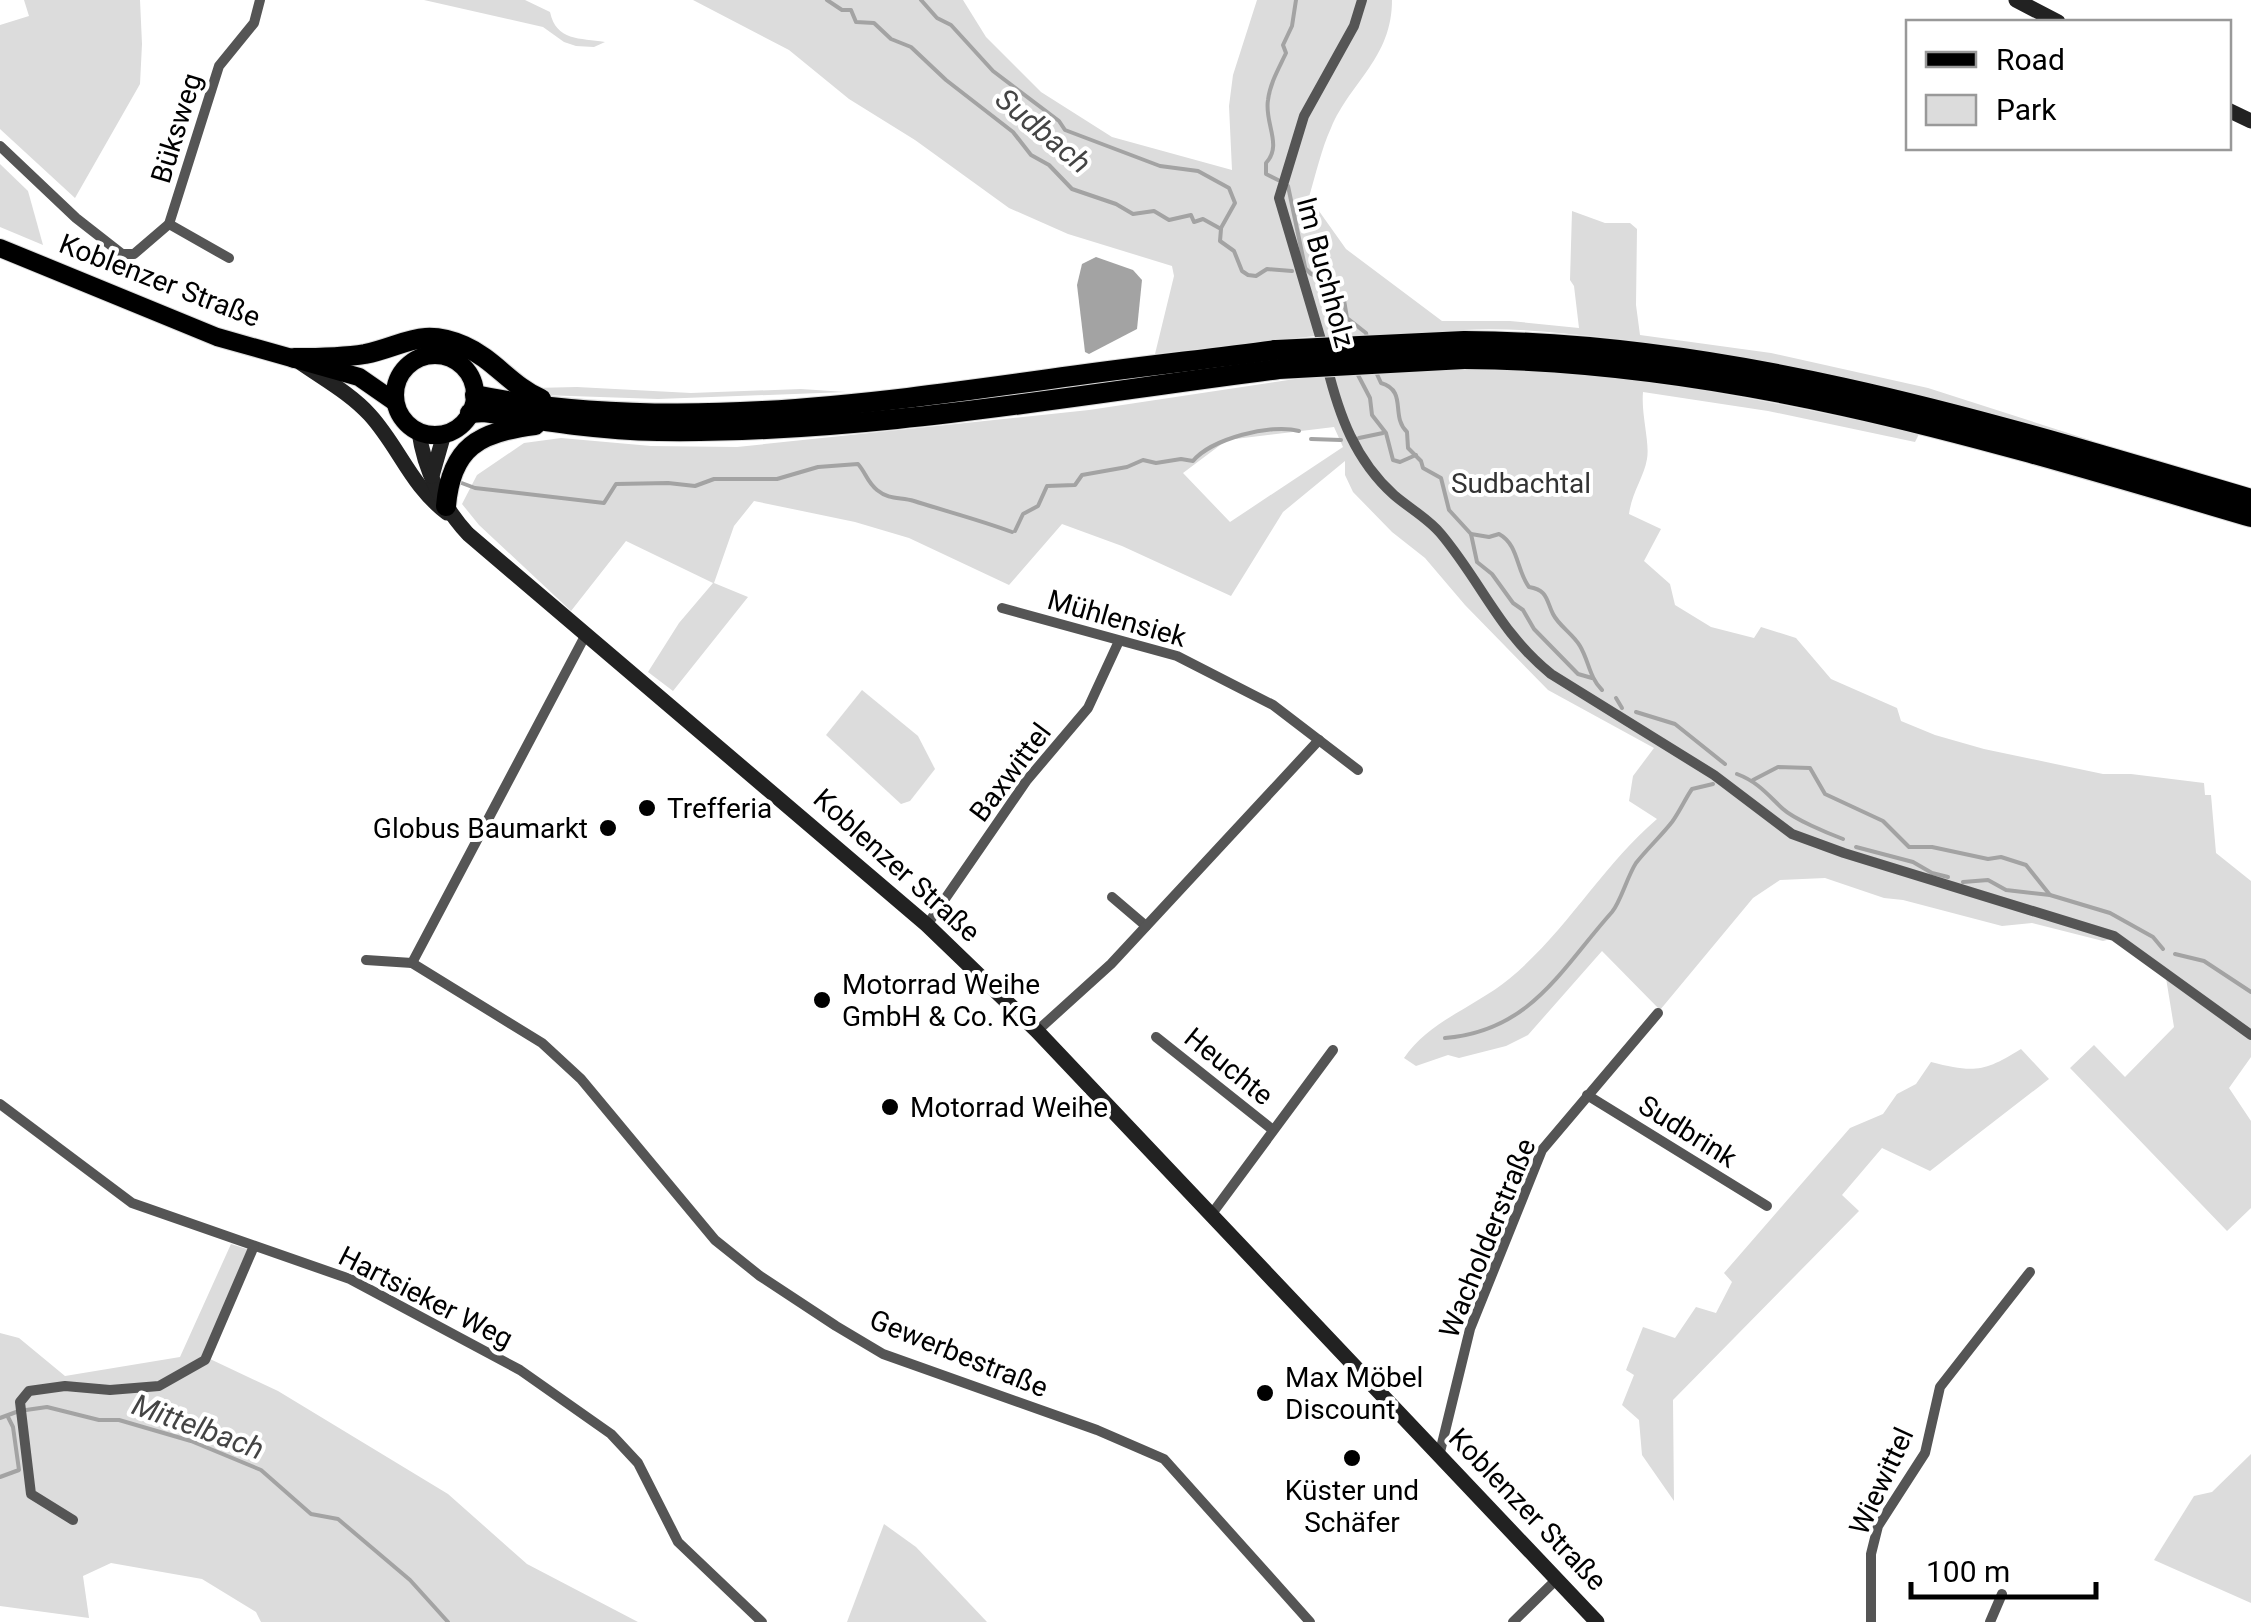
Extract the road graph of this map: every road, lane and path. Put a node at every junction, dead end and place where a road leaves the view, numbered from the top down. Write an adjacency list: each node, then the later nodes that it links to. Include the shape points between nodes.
1 (260, 0): 6 (street, Büksweg, via 254,23 219,66)
2 (1362, 0): 37 (street, Im Buchholz, via 1304,116 1279,198 1352,445 1390,492 1440,532 1502,626 1551,674 1714,775 1792,834 2114,936)
3 (2016, 0): 4 (main road)
4 (2054, 20)
5 (0, 146): 8 (street, Koblenzer Straße)
6 (170, 224): 8 (street, Büksweg, via 134,254); 9 (street, Büksweg)
7 (0, 248): 11 (main road, Koblenzer Straße, via 217,337)
8 (122, 254)
9 (229, 258)
10 (1464, 350): 12 (highway, bridge); 22 (highway, via 1544,344 1801,378 1972,418); 24 (highway, via 1654,371 1836,403)
11 (294, 358): 14 (main road, Koblenzer Straße); 17 (highway, via 352,356 402,341 442,339 482,355 521,390); 23 (main road, via 370,414 417,486)
12 (1278, 360): 17 (highway, via 844,404 713,412); 18 (highway, via 845,423 690,431)
13 (404, 370): 14 (main road, Koblenzer Straße); 15 (main road); 16 (main road, Koblenzer Straße, via 422,358 443,356 469,374)
14 (359, 377): 15 (main road, Koblenzer Straße)
15 (395, 402): 19 (main road, Koblenzer Straße)
16 (472, 404): 17 (highway); 18 (highway); 20 (main road, via 464,423)
17 (577, 408)
18 (546, 424): 23 (highway, via 487,436 469,447 448,482)
19 (419, 432): 20 (main road); 21 (main road, Koblenzer Straße)
20 (444, 434): 21 (main road)
21 (432, 476): 23 (main road, Koblenzer Straße)
22 (2251, 499)
23 (449, 511): 26 (main road, Koblenzer Straße)
24 (2251, 517)
25 (1002, 608): 27 (street, Mühlensiek)
26 (584, 636): 31 (main road, Koblenzer Straße); 34 (street)
27 (1120, 641): 28 (street, Mühlensiek, via 1177,656 1273,706); 31 (street, Baxwittel, via 1088,708 1027,780)
28 (1319, 740): 29 (street, Mühlensiek); 32 (street)
29 (1358, 770)
30 (1112, 896): 32 (street)
31 (928, 925): 36 (main road, Koblenzer Straße)
32 (1146, 926): 36 (street)
33 (366, 960): 34 (street, Gewerbestraße)
34 (412, 964): 52 (street, Gewerbestraße, via 542,1042 581,1078 714,1240 760,1276 882,1354 1164,1459)
35 (1658, 1013): 40 (street, Wacholderstraße)
36 (1037, 1031): 44 (main road, Koblenzer Straße)
37 (2251, 1035)
38 (1156, 1037): 42 (street, Heuchte)
39 (1333, 1050): 42 (street, Heuchte)
40 (1586, 1095): 43 (street, Sudbrink); 47 (street, Wacholderstraße, via 1542,1150 1470,1330)
41 (0, 1104): 45 (street, Hartsieker Weg, via 132,1203)
42 (1273, 1130): 44 (street, Heuchte)
43 (1767, 1206)
44 (1211, 1215): 47 (main road, Koblenzer Straße)
45 (254, 1246): 48 (street, via 205,1360 159,1386 65,1386 29,1391 20,1402 31,1494); 51 (street, Hartsieker Weg, via 350,1279 520,1370 611,1434 638,1463 678,1542)
46 (2030, 1272): 55 (street, Wiewittel, via 1940,1386 1924,1454 1878,1526)
47 (1439, 1457): 49 (main road, Koblenzer Straße)
48 (73, 1520)
49 (1557, 1579): 53 (street); 54 (main road, Koblenzer Straße)
50 (2002, 1594): 56 (street)
51 (762, 1622)
52 (1310, 1622)
53 (1513, 1622)
54 (1597, 1622)
55 (1870, 1622)
56 (1990, 1622)

